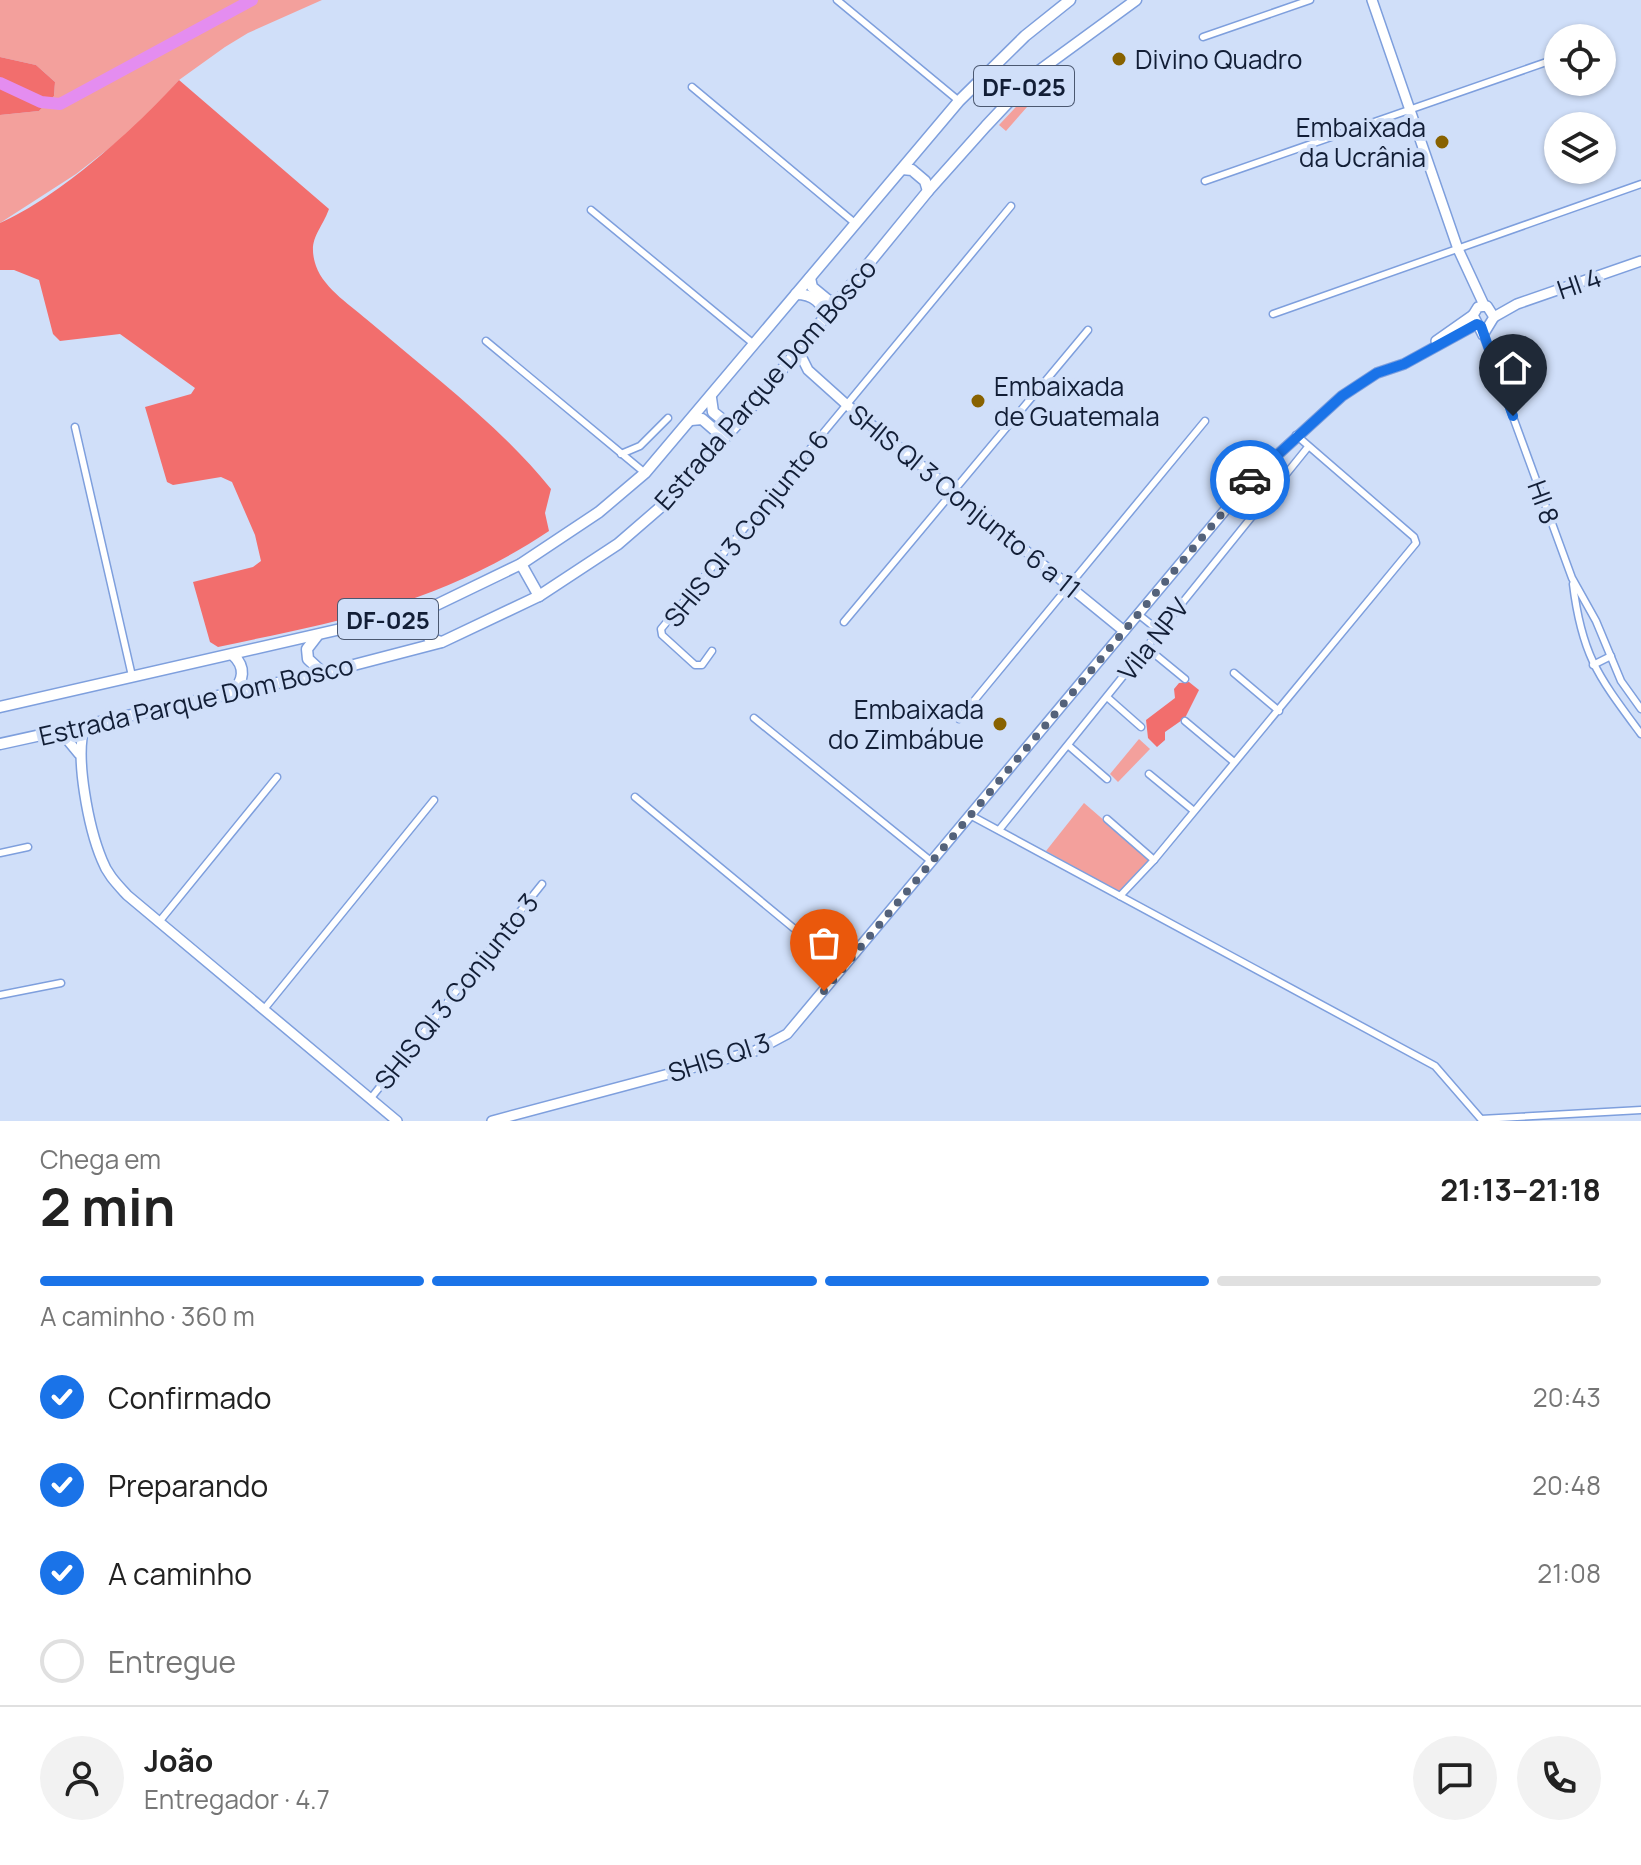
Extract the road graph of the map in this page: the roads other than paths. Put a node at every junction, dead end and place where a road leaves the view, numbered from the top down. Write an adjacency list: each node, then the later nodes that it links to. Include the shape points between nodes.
1 (837, 0): 9 (street)
2 (1070, 0): 9 (main road, Estrada Parque Dom Bosco / DF-025)
3 (1136, 0): 13 (main road, Estrada Parque Dom Bosco / DF-025, via 1036,73)
4 (1310, 0): 6 (street)
5 (1372, 0): 10 (street)
6 (1203, 37)
7 (1544, 63): 10 (street)
8 (692, 87): 19 (street)
9 (959, 101): 11 (main road, Estrada Parque Dom Bosco / DF-025)
10 (1411, 109): 14 (street); 20 (street)
11 (912, 156): 12 (main road, Estrada Parque Dom Bosco / DF-025); 13 (main road, via 915,164)
12 (902, 169): 16 (main road, via 925,181); 19 (main road, Estrada Parque Dom Bosco / DF-025)
13 (939, 179): 16 (main road, Estrada Parque Dom Bosco / DF-025)
14 (1205, 181)
15 (1641, 184): 20 (street)
16 (928, 191): 24 (main road, Estrada Parque Dom Bosco / DF-025)
17 (1011, 206): 36 (street)
18 (591, 210): 31 (street)
19 (856, 224): 22 (main road, Estrada Parque Dom Bosco / DF-025)
20 (1458, 249): 25 (street); 26 (street)
21 (1641, 261): 25 (street, HI 4)
22 (810, 278): 23 (main road, Estrada Parque Dom Bosco / DF-025); 24 (main road, via 812,287 829,301)
23 (796, 294): 27 (main road, via 810,295 822,306); 31 (main road, Estrada Parque Dom Bosco / DF-025)
24 (843, 300): 27 (main road, Estrada Parque Dom Bosco / DF-025)
25 (1482, 313): 29 (street); 29 (street); 42 (street, HI 4, via 1404,364 1377,373)
26 (1273, 314)
27 (825, 319): 32 (main road, Estrada Parque Dom Bosco / DF-025)
28 (1088, 330): 47 (street)
29 (1483, 335): 49 (street, HI 8)
30 (486, 341): 45 (street)
31 (755, 346): 35 (main road, Estrada Parque Dom Bosco / DF-025)
32 (798, 350): 33 (main road, Estrada Parque Dom Bosco / DF-025); 34 (street, SHIS QI 3 Conjunto 6 a 11)
33 (785, 364): 34 (street, SHIS QI 3 Conjunto 6 a 11); 39 (main road, Estrada Parque Dom Bosco / DF-025)
34 (808, 370): 36 (street, SHIS QI 3 Conjunto 6 a 11)
35 (711, 398): 38 (main road, Estrada Parque Dom Bosco / DF-025); 39 (main road, via 715,415 729,425)
36 (847, 405): 47 (street, SHIS QI 3 Conjunto 6 a 11); 63 (street, SHIS QI 3 Conjunto 6, via 661,629 695,665 702,665)
37 (668, 418): 45 (street, via 640,446)
38 (691, 420): 43 (main road, via 702,419 717,432); 46 (main road, Estrada Parque Dom Bosco / DF-025)
39 (740, 421): 43 (main road, Estrada Parque Dom Bosco / DF-025)
40 (1205, 421): 50 (street)
41 (75, 427): 69 (street)
42 (1296, 435): 44 (street); 53 (street, HI 4, via 1252,478)
43 (719, 445): 51 (main road, Estrada Parque Dom Bosco / DF-025, via 670,499 618,544)
44 (1308, 447): 57 (street, Vila NPV); 78 (street, via 1416,543)
45 (621, 454): 46 (street)
46 (645, 473): 48 (main road, Estrada Parque Dom Bosco / DF-025, via 599,512)
47 (952, 490): 50 (street, SHIS QI 3 Conjunto 6 a 11); 55 (street)
48 (521, 564): 51 (main road); 52 (main road, Estrada Parque Dom Bosco / DF-025)
49 (1572, 578): 54 (street, HI 8); 56 (street, HI 8)
50 (1068, 584): 58 (street, SHIS QI 3 Conjunto 6 a 11); 80 (street)
51 (539, 596): 61 (main road, Estrada Parque Dom Bosco / DF-025)
52 (428, 609): 59 (main road, Estrada Parque Dom Bosco / DF-025); 61 (main road, via 422,616 429,638)
53 (1138, 614): 57 (street); 58 (street, SHIS QI 3)
54 (1596, 621): 56 (street); 65 (street, HI 8)
55 (844, 622)
56 (1578, 627): 66 (street, HI 8)
57 (1158, 630): 62 (street, Vila NPV)
58 (1124, 631): 96 (street, SHIS QI 3)
59 (317, 636): 60 (main road, Estrada Parque Dom Bosco / DF-025); 67 (main road, via 307,649 308,659)
60 (291, 642): 64 (main road, Estrada Parque Dom Bosco / DF-025); 70 (main road, via 304,659)
61 (442, 642): 67 (main road, Estrada Parque Dom Bosco / DF-025)
62 (1146, 647): 71 (street); 75 (street, Vila NPV)
63 (712, 651)
64 (233, 655): 69 (main road, Estrada Parque Dom Bosco / DF-025); 74 (main road, via 243,672)
65 (1611, 656): 66 (street); 72 (street, HI 8)
66 (1593, 665): 73 (street, HI 8)
67 (323, 673): 70 (main road, Estrada Parque Dom Bosco / DF-025)
68 (1234, 673): 78 (street)
69 (132, 676): 76 (main road, Estrada Parque Dom Bosco / DF-025)
70 (298, 679): 74 (main road, Estrada Parque Dom Bosco / DF-025)
71 (1185, 679)
72 (1621, 681): 73 (street); 77 (street, HI 8)
73 (1609, 690): 85 (street, HI 8)
74 (231, 694): 82 (main road, Estrada Parque Dom Bosco / DF-025)
75 (1107, 697): 83 (street); 87 (street, Vila NPV)
76 (0, 707)
77 (1641, 709)
78 (1279, 711): 89 (street)
79 (754, 718): 102 (street)
80 (959, 719)
81 (1185, 721): 89 (street)
82 (85, 725): 84 (main road, Estrada Parque Dom Bosco / DF-025); 88 (street)
83 (1141, 727)
84 (60, 731): 86 (main road, Estrada Parque Dom Bosco / DF-025); 88 (street)
85 (1641, 734)
86 (0, 744)
87 (1069, 746): 92 (street); 98 (street, Vila NPV)
88 (79, 754): 105 (street, via 102,860 127,895)
89 (1234, 762): 95 (street)
90 (1149, 774): 95 (street)
91 (277, 777): 105 (street)
92 (1107, 779)
93 (635, 797): 106 (street)
94 (434, 800): 109 (street)
95 (1194, 811): 101 (street)
96 (970, 815): 98 (street); 102 (street, SHIS QI 3)
97 (1107, 819): 101 (street)
98 (999, 830): 104 (street)
99 (28, 847): 100 (street)
100 (0, 853)
101 (1154, 860): 104 (street)
102 (932, 863): 106 (street, SHIS QI 3)
103 (542, 884): 110 (street, SHIS QI 3 Conjunto 3)
104 (1120, 896): 111 (street, via 1435,1066 1481,1119)
105 (159, 922): 109 (street)
106 (843, 969): 113 (street, SHIS QI 3, via 787,1034 768,1045)
107 (61, 983): 108 (street)
108 (0, 995)
109 (265, 1008): 110 (street)
110 (371, 1098): 112 (street)
111 (1641, 1110)
112 (397, 1121)
113 (492, 1121)

